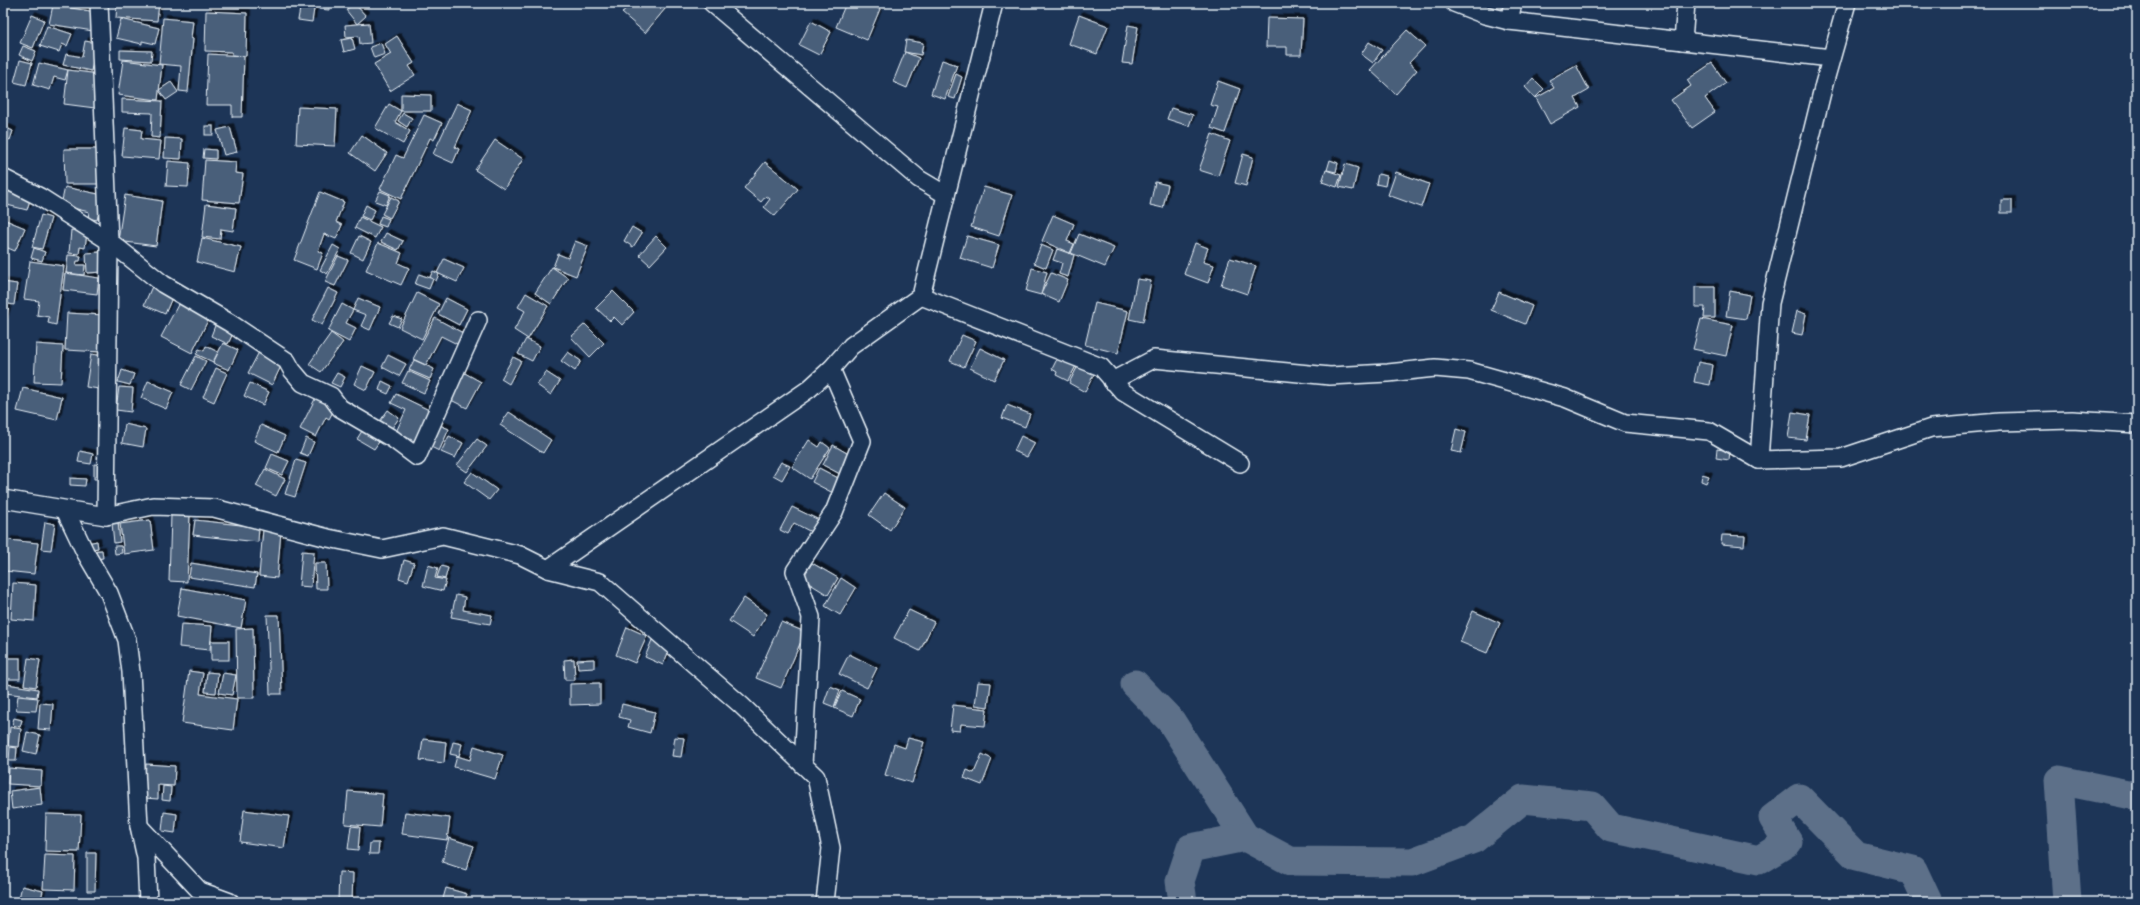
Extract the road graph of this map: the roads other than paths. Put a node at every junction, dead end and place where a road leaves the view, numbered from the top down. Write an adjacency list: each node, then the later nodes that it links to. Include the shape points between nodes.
1 (99, 3): 13 (street)
2 (712, 3): 12 (street, via 919,179)
3 (994, 3): 12 (street)
4 (1454, 3): 8 (street, via 1484,15)
5 (1513, 3): 8 (street)
6 (1686, 3): 9 (street)
7 (1847, 3): 10 (street)
8 (1509, 21): 9 (street)
9 (1683, 41): 10 (street)
10 (1831, 58): 19 (street, via 1770,303)
11 (3, 178): 13 (street, via 40,197)
12 (946, 195): 14 (street)
13 (109, 241): 15 (street, via 163,284 230,323 287,361 303,383 331,396 340,408 393,439 417,457); 23 (street)
14 (921, 296): 16 (street, via 851,346); 17 (street, via 1101,367)
15 (478, 320)
16 (831, 369): 24 (street, via 809,389); 25 (street, via 862,441 834,512 795,571 811,617)
17 (1112, 381): 19 (street, via 1154,359 1330,376 1435,368 1469,371 1565,398 1625,423 1710,431); 20 (street, via 1122,392)
18 (2137, 424): 19 (street, via 2072,420 1999,422 1931,428 1841,458)
19 (1758, 460)
20 (1240, 463)
21 (3, 499): 22 (street)
22 (65, 510): 23 (street); 26 (street, via 85,552 109,593 127,640)
23 (106, 516): 24 (street, via 153,506 214,508 328,538 382,549 443,536 520,555)
24 (548, 569): 25 (street, via 600,582 741,705)
25 (803, 765): 29 (street, via 816,777 831,848)
26 (139, 826): 27 (street, via 146,858); 28 (street, via 200,891)
27 (148, 902)
28 (230, 902)
29 (825, 902)

